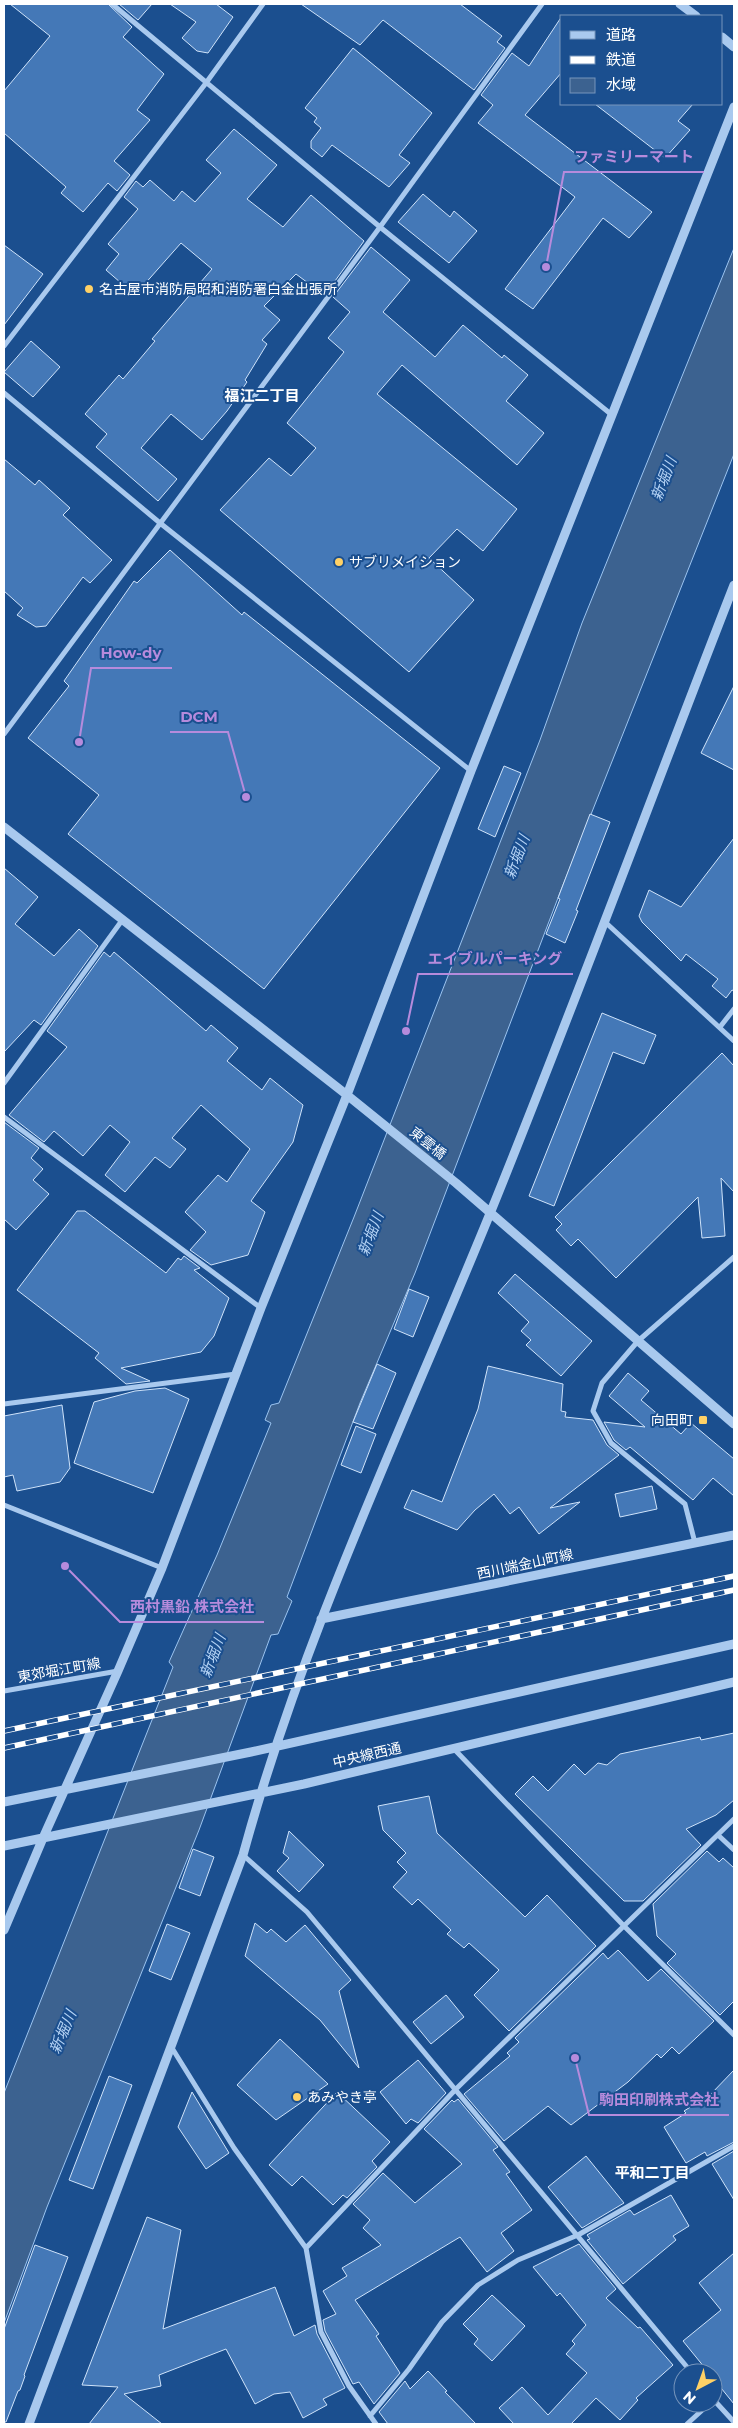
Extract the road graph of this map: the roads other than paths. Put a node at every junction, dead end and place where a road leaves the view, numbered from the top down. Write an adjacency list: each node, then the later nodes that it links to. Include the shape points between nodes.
1 (112, 4): 8 (street)
2 (263, 4): 8 (street)
3 (542, 4): 10 (street)
4 (680, 4): 5 (street)
5 (695, 15)
6 (723, 38): 7 (street)
7 (734, 47)
8 (206, 83): 10 (street); 11 (street)
9 (734, 106): 13 (street)
10 (380, 227): 13 (street); 14 (street)
11 (4, 346)
12 (4, 393): 14 (street)
13 (612, 415): 17 (street)
14 (160, 523): 16 (street); 17 (street)
15 (734, 585): 20 (street)
16 (4, 734)
17 (471, 771): 25 (street)
18 (4, 827): 19 (street, 東雲橋)
19 (122, 920): 24 (street); 25 (street, 東雲橋)
20 (603, 921): 22 (street); 27 (street)
21 (734, 1008): 22 (street)
22 (720, 1027): 23 (street)
23 (734, 1041)
24 (4, 1083)
25 (348, 1095): 27 (street, 東雲橋); 29 (street)
26 (4, 1117): 29 (street)
27 (490, 1214): 30 (street, 東雲橋); 38 (street)
28 (734, 1256): 30 (street)
29 (261, 1308): 31 (street)
30 (638, 1341): 33 (street, 東雲橋); 36 (street, via 602,1384 593,1411 610,1443 685,1504)
31 (236, 1374): 32 (street); 37 (street)
32 (4, 1404)
33 (734, 1424)
34 (4, 1505): 37 (street)
35 (734, 1535): 36 (street, 西川端金山町線)
36 (695, 1543): 38 (street, 西川端金山町線)
37 (162, 1568): 40 (street)
38 (322, 1620): 43 (street)
39 (734, 1644): 43 (street, 中央線西通)
40 (118, 1671): 42 (street, 東郊堀江町線); 45 (street)
41 (734, 1682): 44 (street, 中央線西通)
42 (4, 1691)
43 (276, 1746): 45 (street, 中央線西通); 46 (street)
44 (455, 1750): 46 (street, 中央線西通); 54 (street)
45 (65, 1789): 47 (street, 中央線西通); 50 (street)
46 (260, 1794): 50 (street, 中央線西通); 53 (street)
47 (4, 1802)
48 (734, 1819): 49 (street)
49 (718, 1835): 52 (street); 54 (street)
50 (43, 1838): 51 (street, 中央線西通); 55 (street)
51 (4, 1846)
52 (734, 1850)
53 (243, 1855): 57 (street); 58 (street, via 307,1912)
54 (624, 1926): 56 (street); 58 (street)
55 (4, 1930)
56 (734, 2035)
57 (172, 2048): 61 (street, via 234,2148); 67 (street)
58 (456, 2089): 60 (street); 61 (street)
59 (734, 2146): 60 (street)
60 (578, 2235): 62 (street); 65 (street, via 518,2260 478,2285 442,2322)
61 (306, 2248): 65 (street, via 321,2332 348,2386)
62 (684, 2363)
63 (723, 2410): 66 (street)
64 (699, 2413): 69 (street)
65 (370, 2416): 68 (street)
66 (734, 2422)
67 (29, 2424)
68 (376, 2424)
69 (687, 2424)

